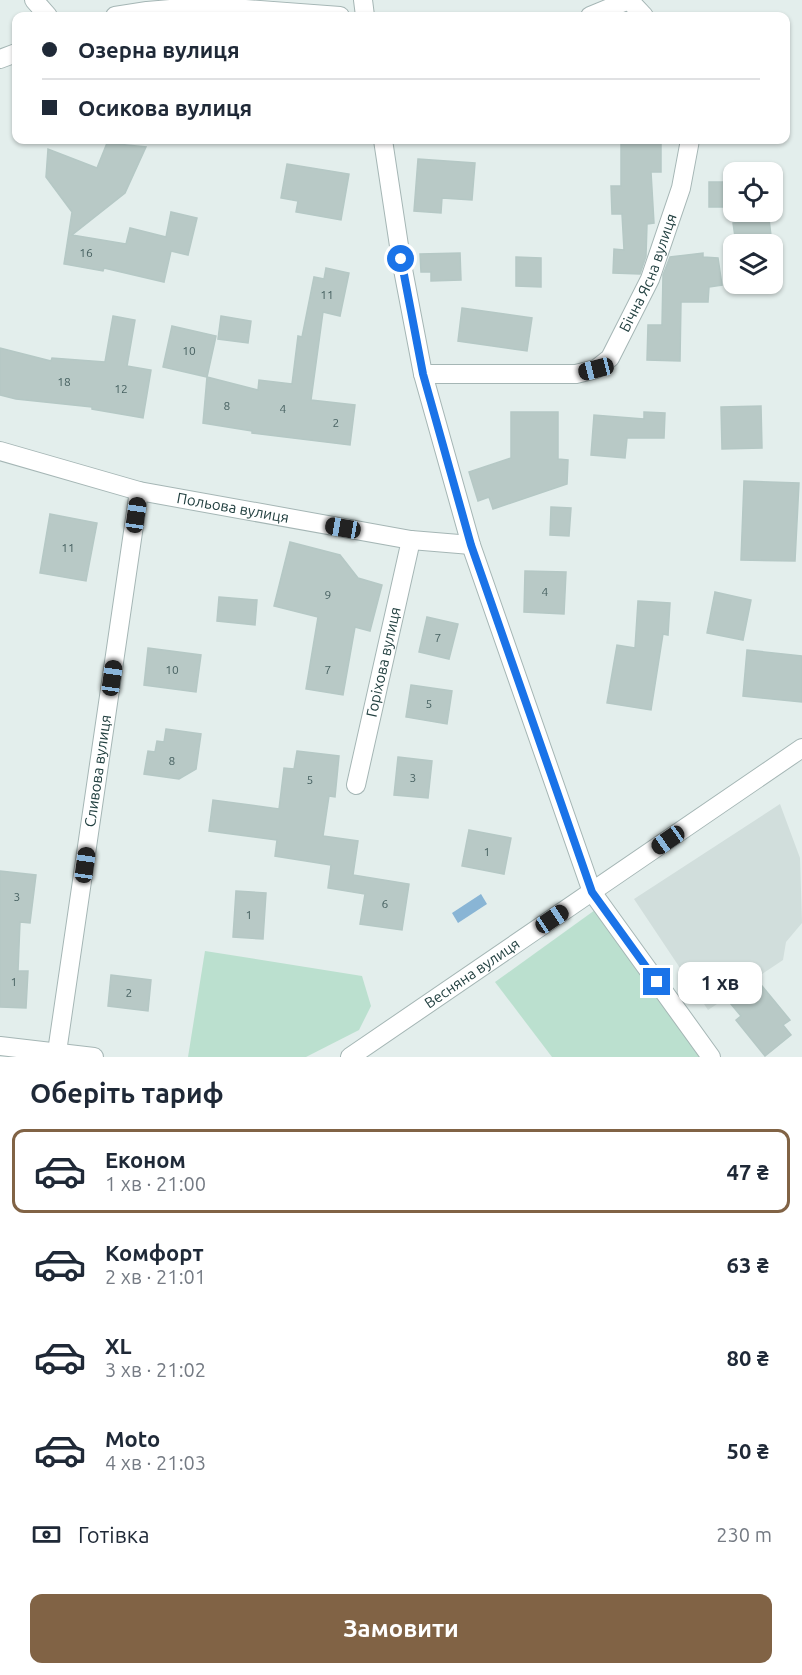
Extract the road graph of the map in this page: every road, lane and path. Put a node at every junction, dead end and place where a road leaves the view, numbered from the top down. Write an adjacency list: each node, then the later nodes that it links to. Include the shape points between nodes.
1 (34, 0): 3 (street)
2 (629, 0): 6 (street); 7 (street)
3 (44, 12)
4 (141, 12): 5 (street, via 205,6)
5 (286, 12)
6 (600, 12)
7 (640, 12)
8 (384, 144): 10 (street)
9 (689, 144): 10 (street, Бічна Ясна вулиця, via 681,188 650,279 610,358 596,369 576,374)
10 (423, 374): 14 (street)
11 (0, 451): 12 (street, Польова вулиця)
12 (139, 491): 13 (street, Польова вулиця); 19 (street, Сливова вулиця)
13 (411, 540): 14 (street, Польова вулиця); 16 (street, Горіхова вулиця)
14 (471, 545): 17 (street)
15 (802, 748): 17 (street, Весняна вулиця)
16 (356, 785)
17 (592, 892): 20 (street, Весняна вулиця); 22 (street)
18 (0, 1046): 19 (street)
19 (57, 1052): 21 (street)
20 (354, 1056)
21 (94, 1057)
22 (711, 1057)

